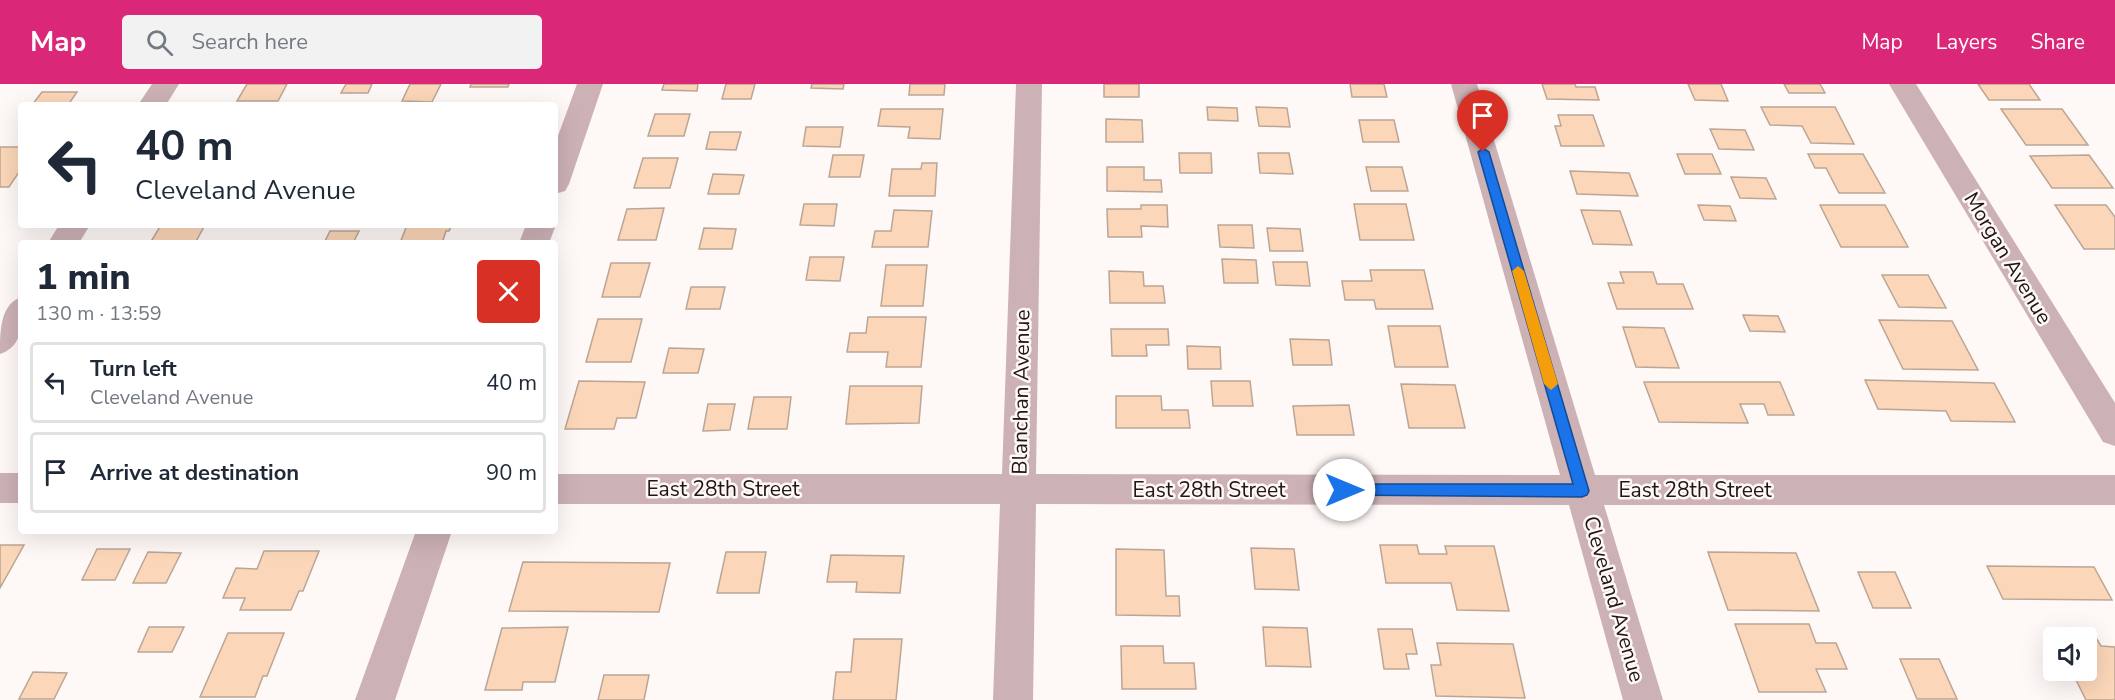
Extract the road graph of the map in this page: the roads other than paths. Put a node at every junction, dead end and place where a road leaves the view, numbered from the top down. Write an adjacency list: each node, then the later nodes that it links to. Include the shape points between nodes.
1 (166, 84): 6 (street)
2 (590, 84): 7 (street)
3 (1029, 84): 14 (street, Blanchan Avenue)
4 (1464, 84): 16 (street, Cleveland Avenue)
5 (1902, 84): 10 (street, Morgan Avenue)
6 (154, 102)
7 (558, 175)
8 (18, 314): 9 (street)
9 (0, 341)
10 (2115, 432)
11 (0, 488): 12 (street)
12 (18, 488)
13 (558, 489): 14 (street, East 28th Street)
14 (1019, 490): 16 (street, East 28th Street); 19 (street, Blanchan Avenue)
15 (2115, 490): 16 (street, East 28th Street)
16 (1582, 491): 20 (street, Cleveland Avenue)
17 (433, 534): 18 (street)
18 (375, 700)
19 (1013, 700)
20 (1643, 700)

